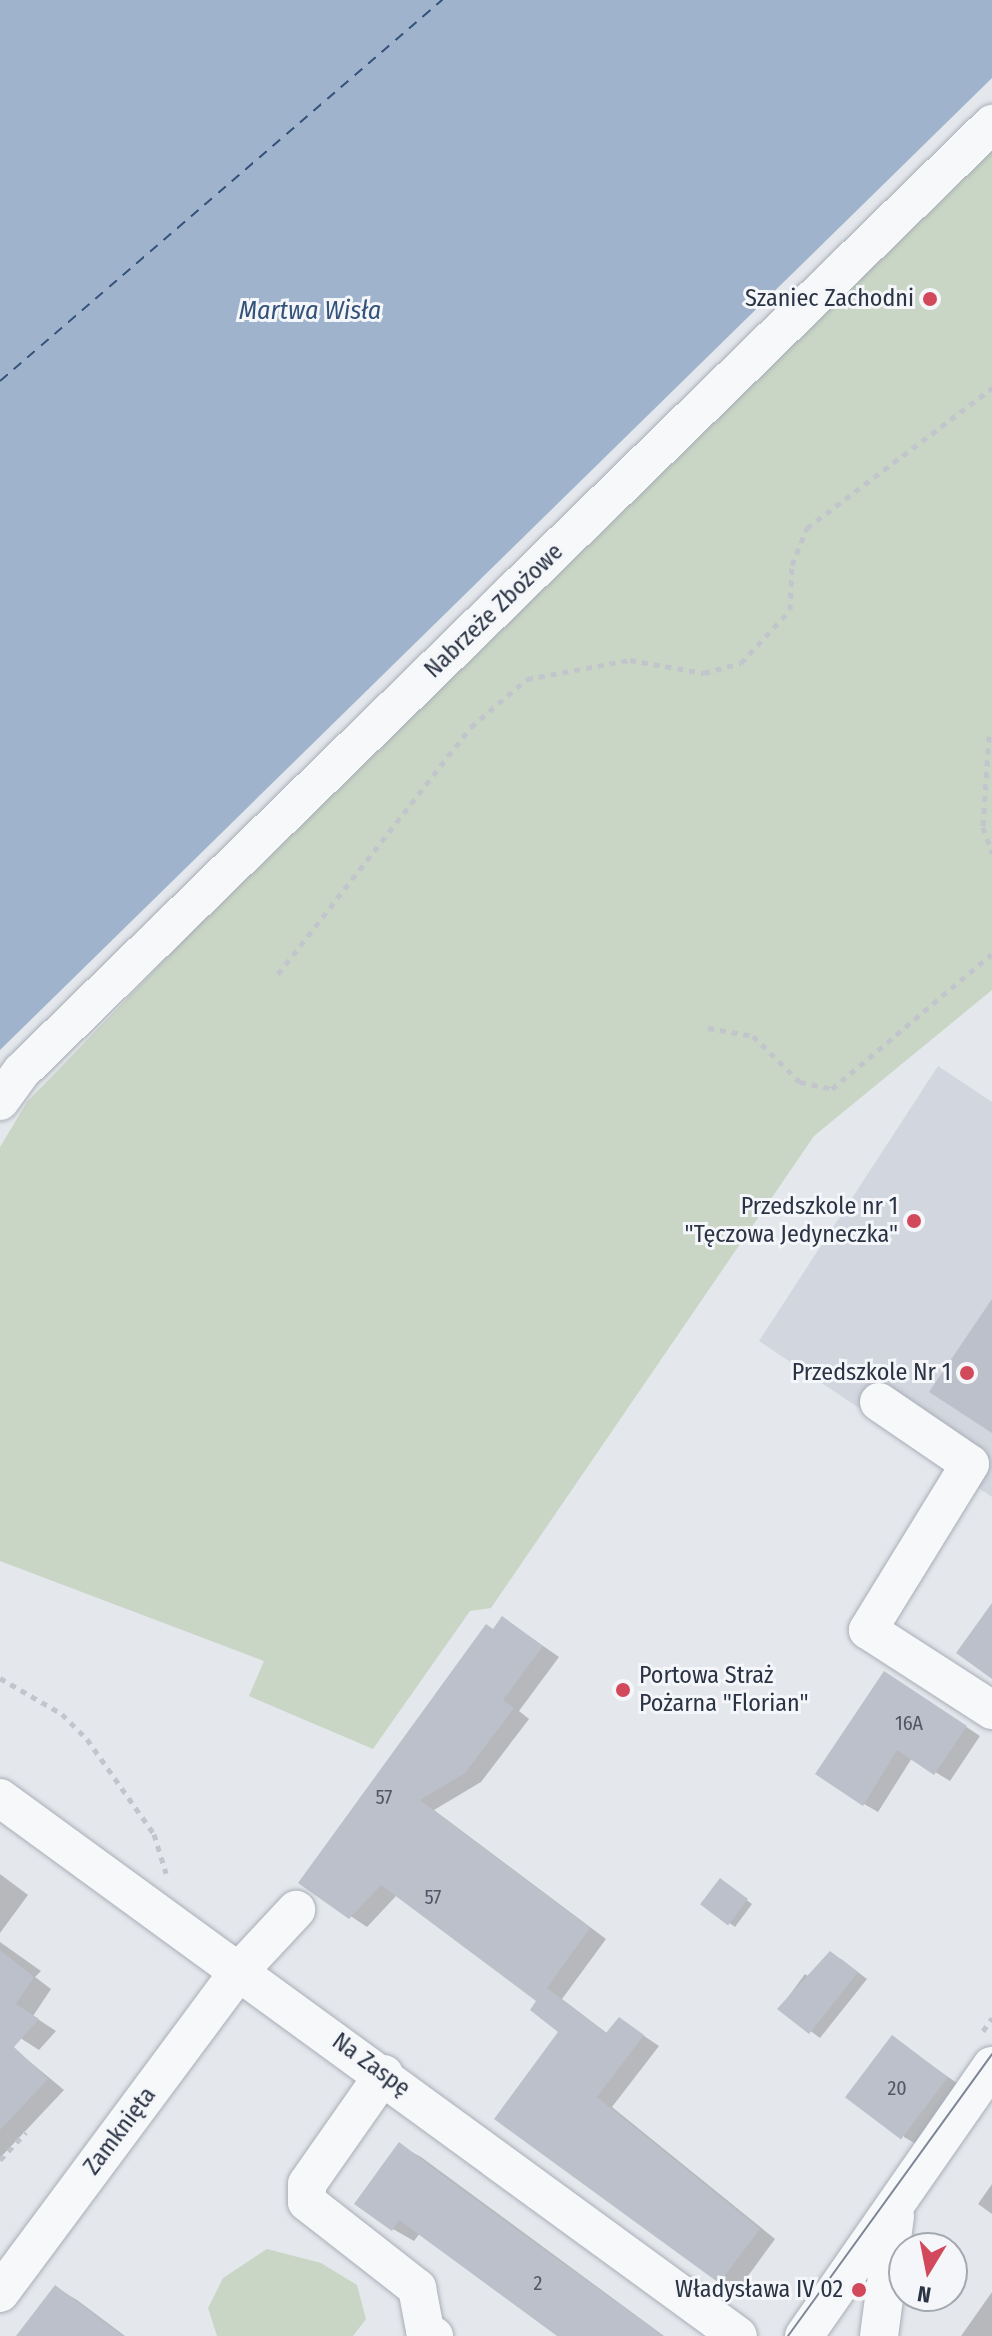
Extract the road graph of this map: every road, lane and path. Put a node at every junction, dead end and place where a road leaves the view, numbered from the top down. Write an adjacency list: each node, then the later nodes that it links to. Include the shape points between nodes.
1 (992, 124): 8 (street, Nabrzeże Zbożowe, via 22,1071)
2 (992, 388): 6 (path, via 807,528 792,565 790,610 741,663 704,673 630,660 527,679 471,727)
3 (989, 736): 4 (path, via 983,827)
4 (992, 853)
5 (992, 954): 7 (path, via 832,1089 800,1082 753,1036)
6 (278, 974)
7 (708, 1028)
8 (0, 1101)
9 (879, 1402): 11 (street, via 970,1464 868,1630)
10 (0, 1678): 13 (path, via 62,1714 87,1739 154,1834)
11 (992, 1710)
12 (0, 1798): 15 (street, Na Zaspę, via 204,1950)
13 (175, 1887)
14 (296, 1910): 15 (street, Zamknięta)
15 (241, 1969): 17 (street, Na Zaspę); 21 (street, Zamknięta)
16 (992, 2066): 20 (street)
17 (384, 2074): 22 (street, via 307,2184 307,2202 417,2288 425,2330); 23 (street, Na Zaspę)
18 (26, 2132): 19 (path)
19 (0, 2160)
20 (895, 2213): 24 (street); 25 (street)
21 (0, 2293)
22 (434, 2336)
23 (738, 2336)
24 (804, 2336)
25 (879, 2336)

